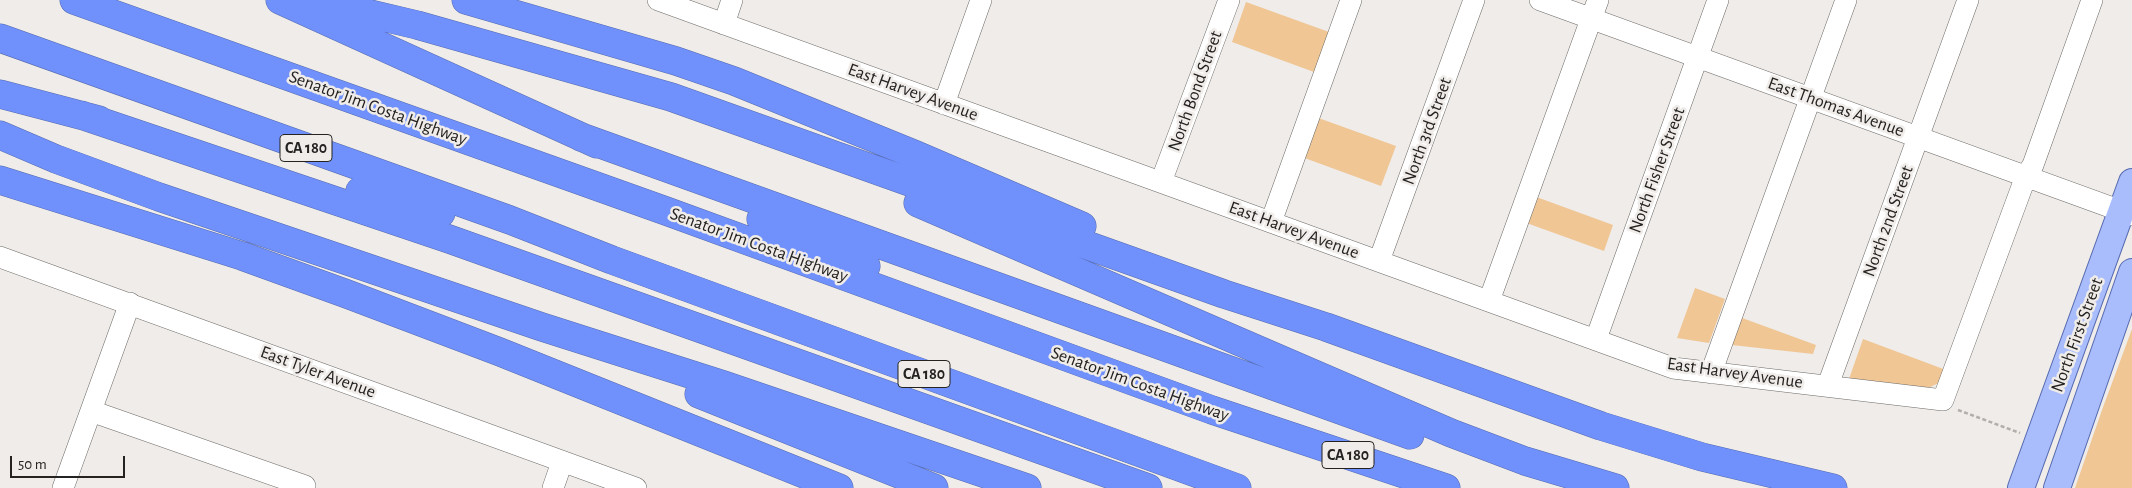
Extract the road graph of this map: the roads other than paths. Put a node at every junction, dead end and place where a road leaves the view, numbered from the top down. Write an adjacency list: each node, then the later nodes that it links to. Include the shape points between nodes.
1 (74, 0): 43 (highway, Senator Jim Costa Highway / CA 180)
2 (280, 0): 26 (highway)
3 (311, 0): 20 (highway, via 417,25)
4 (466, 0): 41 (highway, via 734,81)
5 (658, 0): 17 (street, East Harvey Avenue)
6 (732, 0): 17 (street)
7 (981, 0): 23 (street)
8 (1229, 0): 30 (street, North Bond Street)
9 (1350, 0): 33 (street)
10 (1474, 0): 36 (street, North 3rd Street)
11 (1540, 0): 16 (street, East Thomas Avenue)
12 (1718, 0): 19 (street, North Fisher Street)
13 (1846, 0): 22 (street)
14 (1968, 0): 27 (street, North 2nd Street)
15 (2092, 0): 28 (street, via 2033,165)
16 (1595, 9): 19 (street, East Thomas Avenue); 38 (street)
17 (724, 24): 23 (street, East Harvey Avenue)
18 (0, 38): 35 (highway, CA 180, via 510,220)
19 (1697, 57): 22 (street, East Thomas Avenue); 42 (street, North Fisher Street)
20 (545, 62): 41 (highway, via 671,97 1224,294); 59 (highway, via 826,164 1475,443)
21 (10, 97): 24 (highway)
22 (1810, 98): 27 (street, East Thomas Avenue); 44 (street)
23 (944, 104): 30 (street, East Harvey Avenue)
24 (81, 115): 35 (highway); 55 (highway, via 449,239)
25 (0, 134): 40 (highway, via 159,197)
26 (581, 136): 43 (highway); 58 (highway, via 1402,432)
27 (1918, 137): 28 (street, East Thomas Avenue); 45 (street, North 2nd Street)
28 (2026, 176): 32 (street, East Thomas Avenue); 45 (street, East Harvey Avenue, via 1943,400)
29 (0, 180): 52 (highway, via 242,256 347,294)
30 (1161, 182): 33 (street, East Harvey Avenue)
31 (2132, 182): 32 (main road, North First Street)
32 (2127, 213): 61 (main road, North First Street)
33 (1271, 222): 36 (street, East Harvey Avenue)
34 (0, 257): 39 (street, East Tyler Avenue)
35 (612, 260): 56 (highway, CA 180)
36 (1379, 261): 38 (street, East Harvey Avenue)
37 (2132, 272): 62 (main road, North First Street)
38 (1489, 301): 42 (street, East Harvey Avenue)
39 (130, 303): 46 (street); 47 (street, East Tyler Avenue)
40 (542, 327): 53 (highway); 54 (highway)
41 (1326, 327): 60 (highway, via 1652,442 1744,468)
42 (1596, 340): 44 (street, East Harvey Avenue, via 1673,368)
43 (1056, 353): 57 (highway, Senator Jim Costa Highway / CA 180, via 1212,410)
44 (1711, 372): 45 (street, East Harvey Avenue)
45 (1828, 386)
46 (91, 411): 48 (street); 49 (street)
47 (562, 462): 50 (street); 51 (street, East Tyler Avenue)
48 (305, 486)
49 (63, 488)
50 (553, 488)
51 (636, 488)
52 (839, 488)
53 (934, 488)
54 (1027, 488)
55 (1148, 488)
56 (1237, 488)
57 (1446, 488)
58 (1570, 488)
59 (1616, 488)
60 (1833, 488)
61 (2021, 488)
62 (2056, 488)

